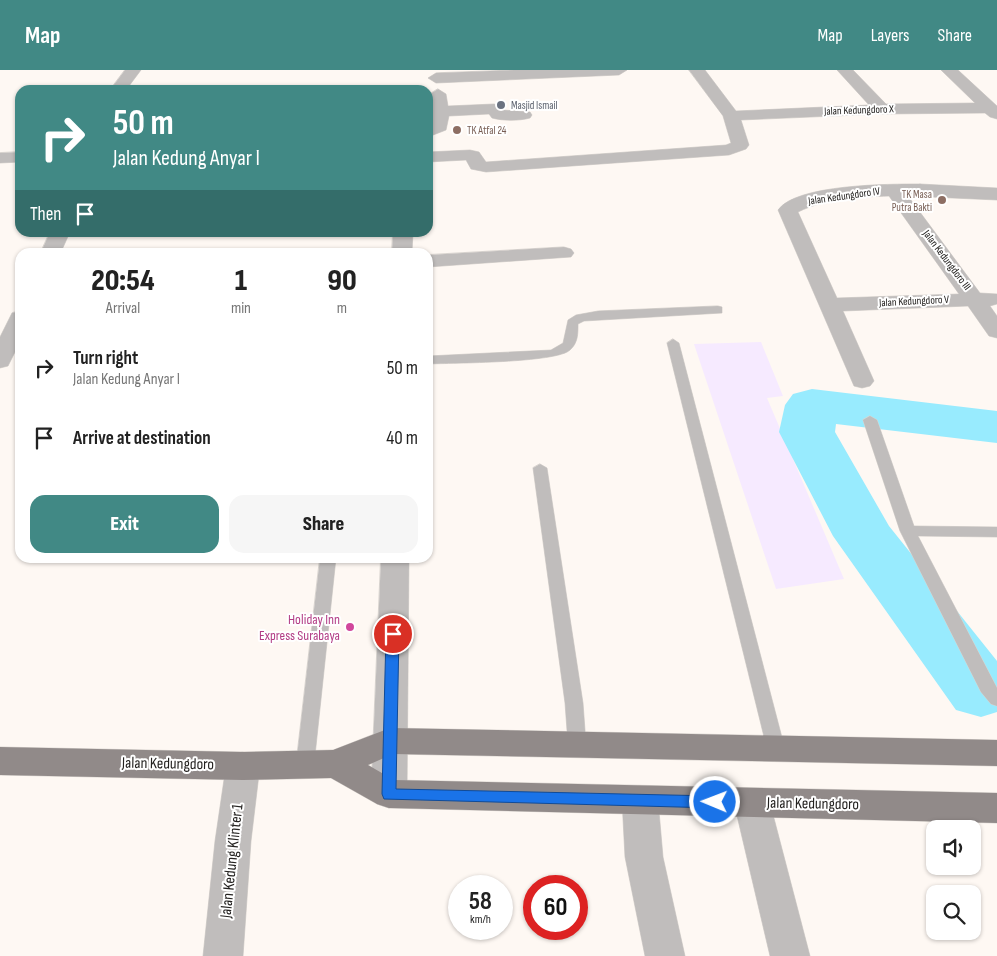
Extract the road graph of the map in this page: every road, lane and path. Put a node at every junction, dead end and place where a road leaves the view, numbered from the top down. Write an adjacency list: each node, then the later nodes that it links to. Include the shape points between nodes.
1 (133, 70): 7 (street)
2 (619, 70): 6 (street)
3 (697, 70): 11 (street)
4 (844, 70): 8 (street)
5 (949, 70): 9 (street)
6 (435, 74): 12 (street)
7 (122, 85)
8 (882, 109): 9 (street, Jalan Kedungdoro X); 11 (street, Jalan Kedungdoro X)
9 (993, 111)
10 (524, 115): 12 (street, via 498,115 494,109)
11 (731, 116): 14 (street, via 740,145 729,150 486,167 477,166 470,155)
12 (436, 123)
13 (15, 157): 15 (street)
14 (433, 157)
15 (0, 158)
16 (894, 190): 17 (street, Jalan Kedungdoro IV); 20 (street, Jalan Kedungdoro III); 21 (street, Jalan Kedungdoro IV, via 820,198 802,202 788,210)
17 (997, 194)
18 (564, 253): 19 (street)
19 (433, 261)
20 (986, 299): 21 (street, Jalan Kedungdoro V); 24 (street, Jalan Kedungdoro III)
21 (831, 305): 28 (street, Jalan Kedungdoro IV)
22 (718, 310): 26 (lane, via 580,318 572,323 571,342 564,350 552,354)
23 (15, 329): 27 (street)
24 (997, 331)
25 (673, 343): 38 (lane)
26 (433, 360)
27 (0, 361)
28 (862, 381)
29 (870, 420): 31 (lane)
30 (540, 468): 37 (lane)
31 (908, 531): 32 (lane); 35 (lane, via 990,692)
32 (997, 532)
33 (328, 563): 41 (lane)
34 (395, 563): 36 (street)
35 (997, 699)
36 (390, 741): 37 (main road, Jalan Kedungdoro); 41 (main road, Jalan Kedungdoro); 43 (street)
37 (577, 744): 38 (main road, Jalan Kedungdoro)
38 (776, 749): 39 (main road, Jalan Kedungdoro)
39 (997, 753)
40 (0, 761): 42 (main road, Jalan Kedungdoro)
41 (320, 765): 42 (main road, Jalan Kedungdoro); 43 (main road, Jalan Kedungdoro)
42 (243, 766): 47 (street, Jalan Kedung Klinter 1, via 232,841)
43 (389, 794): 44 (main road, Jalan Kedungdoro)
44 (640, 800): 45 (main road, Jalan Kedungdoro); 48 (street, via 644,857)
45 (752, 803): 46 (main road, Jalan Kedungdoro); 49 (street)
46 (997, 808)
47 (224, 956)
48 (665, 956)
49 (790, 956)

